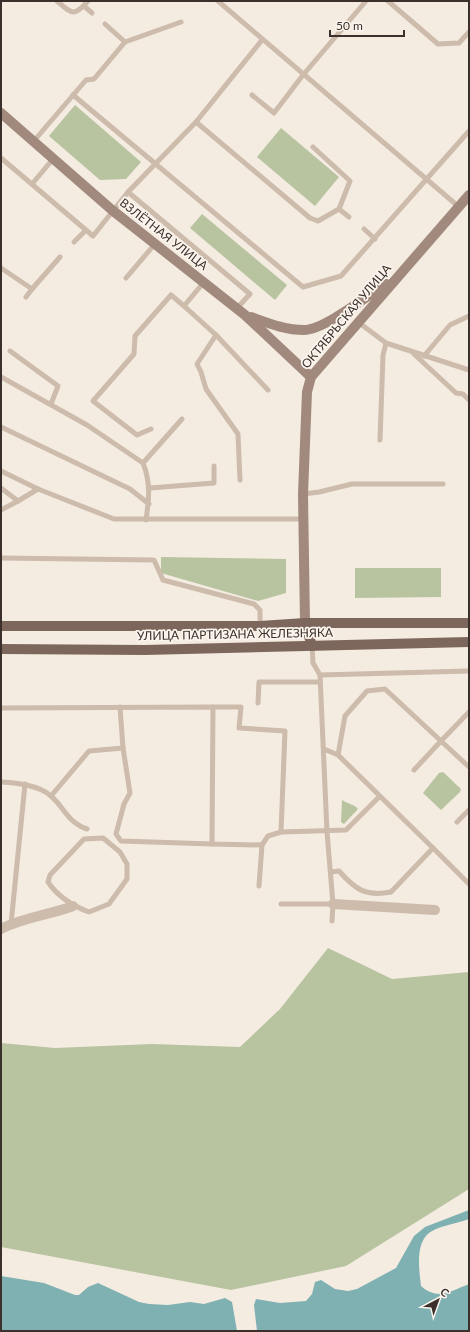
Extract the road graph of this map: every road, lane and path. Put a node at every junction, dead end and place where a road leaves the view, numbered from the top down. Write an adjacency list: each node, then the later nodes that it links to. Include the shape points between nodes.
1 (57, 1): 6 (lane, via 73,13)
2 (88, 1): 6 (lane)
3 (218, 1): 11 (lane)
4 (366, 1): 13 (lane)
5 (388, 1): 10 (lane, via 438,44 458,44)
6 (84, 6): 7 (lane)
7 (92, 14)
8 (180, 22): 12 (lane)
9 (105, 24): 12 (lane)
10 (469, 32)
11 (262, 40): 13 (lane); 17 (lane)
12 (125, 42): 14 (lane, via 94,79 86,80)
13 (303, 75): 15 (lane, via 274,113); 24 (lane)
14 (73, 95): 19 (lane); 23 (lane)
15 (252, 95)
16 (1, 114): 19 (main road, ВЗЛЁТНАЯ УЛИЦА)
17 (196, 122): 23 (lane); 29 (lane, via 310,218 318,221)
18 (469, 131): 24 (lane)
19 (34, 142): 22 (main road, ВЗЛЁТНАЯ УЛИЦА)
20 (313, 147): 29 (lane, via 350,181)
21 (1, 158): 25 (lane)
22 (53, 159): 25 (lane); 30 (main road, ВЗЛЁТНАЯ УЛИЦА)
23 (156, 164): 26 (lane); 34 (lane, via 303,287 341,276)
24 (426, 179): 28 (lane); 34 (lane)
25 (32, 184): 33 (lane)
26 (128, 192): 30 (lane); 45 (lane, via 250,294)
27 (469, 195): 28 (main road, ОКТЯБРЬСКАЯ УЛИЦА)
28 (459, 207): 40 (main road, ОКТЯБРЬСКАЯ УЛИЦА)
29 (339, 209): 31 (lane)
30 (112, 210): 33 (lane, via 93,236); 36 (main road, ВЗЛЁТНАЯ УЛИЦА)
31 (349, 217)
32 (364, 229): 34 (lane)
33 (86, 230): 35 (lane)
34 (375, 239)
35 (74, 242)
36 (154, 244): 39 (lane); 41 (main road, ВЗЛЁТНАЯ УЛИЦА)
37 (60, 257): 42 (lane)
38 (1, 268): 42 (lane)
39 (126, 278)
40 (395, 278): 46 (main road, via 319,327 305,330 281,328); 48 (main road, ОКТЯБРЬСКАЯ УЛИЦА)
41 (204, 282): 44 (lane); 45 (main road, ВЗЛЁТНАЯ УЛИЦА)
42 (32, 289): 43 (lane)
43 (26, 297)
44 (184, 306): 49 (lane); 62 (lane, via 171,295 135,336 134,354 93,401 138,435)
45 (237, 308): 46 (main road, ВЗЛЁТНАЯ УЛИЦА)
46 (245, 315): 56 (main road, ВЗЛЁТНАЯ УЛИЦА)
47 (469, 316): 53 (lane, via 450,325)
48 (358, 322): 50 (lane); 56 (main road, ОКТЯБРЬСКАЯ УЛИЦА)
49 (216, 335): 57 (lane); 67 (lane, via 197,364 206,390 238,434)
50 (386, 343): 52 (lane); 63 (lane, via 383,355)
51 (10, 351): 59 (lane, via 58,386)
52 (412, 352): 53 (lane); 58 (lane, via 456,393 463,394)
53 (424, 356): 54 (lane)
54 (469, 370)
55 (1, 377): 59 (lane)
56 (311, 377): 72 (main road, ОКТЯБРЬСКАЯ УЛИЦА, via 307,392)
57 (268, 390)
58 (469, 400)
59 (51, 404): 64 (lane, via 87,425)
60 (182, 419): 64 (lane)
61 (1, 427): 74 (lane, via 130,490)
62 (151, 429)
63 (380, 440)
64 (143, 464): 70 (lane)
65 (214, 466): 70 (lane, via 214,483)
66 (1, 471): 71 (lane)
67 (240, 480)
68 (444, 484): 72 (lane, via 352,484)
69 (1, 488): 73 (lane)
70 (150, 488): 74 (lane)
71 (38, 489): 73 (lane); 77 (lane, via 114,519)
72 (303, 494): 76 (main road, ОКТЯБРЬСКАЯ УЛИЦА)
73 (18, 501): 75 (lane)
74 (149, 504): 77 (lane)
75 (1, 510)
76 (304, 519): 77 (lane); 80 (main road, ОКТЯБРЬСКАЯ УЛИЦА)
77 (146, 520)
78 (1, 558): 82 (lane, via 154,560 163,580 254,604 260,610)
79 (469, 622): 80 (main road, УЛИЦА ПАРТИЗАНА ЖЕЛЕЗНЯКА)
80 (305, 623): 82 (main road, УЛИЦА ПАРТИЗАНА ЖЕЛЕЗНЯКА); 84 (main road)
81 (1, 626): 82 (main road, УЛИЦА ПАРТИЗАНА ЖЕЛЕЗНЯКА)
82 (260, 626)
83 (469, 642): 84 (main road, УЛИЦА ПАРТИЗАНА ЖЕЛЕЗНЯКА)
84 (312, 646): 85 (main road, УЛИЦА ПАРТИЗАНА ЖЕЛЕЗНЯКА, via 145,650); 87 (lane, via 313,663)
85 (1, 649)
86 (469, 671): 87 (lane)
87 (320, 675): 88 (lane)
88 (320, 682): 89 (lane, via 259,682); 96 (lane)
89 (258, 703)
90 (120, 706): 91 (lane); 92 (lane); 95 (lane)
91 (213, 707): 107 (lane, via 240,707 239,728 285,731); 109 (lane)
92 (1, 708)
93 (469, 712): 94 (lane)
94 (441, 741): 97 (lane, via 385,689 367,691 345,716); 98 (lane); 99 (lane)
95 (123, 748): 102 (lane, via 89,751); 109 (lane, via 130,793 124,804 116,834 121,841)
96 (324, 749): 97 (lane); 108 (lane)
97 (338, 755): 103 (lane)
98 (469, 767)
99 (414, 770)
100 (1, 782): 101 (lane)
101 (25, 784): 102 (lane); 120 (lane)
102 (51, 796): 106 (lane, via 63,812)
103 (379, 797): 108 (lane, via 346,830); 111 (lane)
104 (469, 810): 105 (lane)
105 (457, 822)
106 (87, 829)
107 (281, 832): 108 (lane); 110 (lane, via 268,836)
108 (327, 832): 112 (lane)
109 (212, 844): 110 (lane)
110 (262, 845): 114 (lane)
111 (433, 848): 112 (lane, via 391,892 362,891 350,884 339,870); 113 (lane)
112 (331, 872): 116 (lane)
113 (469, 884)
114 (259, 886)
115 (281, 904): 116 (lane)
116 (333, 904): 118 (street); 119 (lane)
117 (73, 906): 117 (lane, via 90,912 109,904 127,879 127,864 120,852 103,838 84,839 50,875 48,882); 120 (street)
118 (435, 910)
119 (332, 921)
120 (11, 924): 121 (street)
121 (1, 929)

